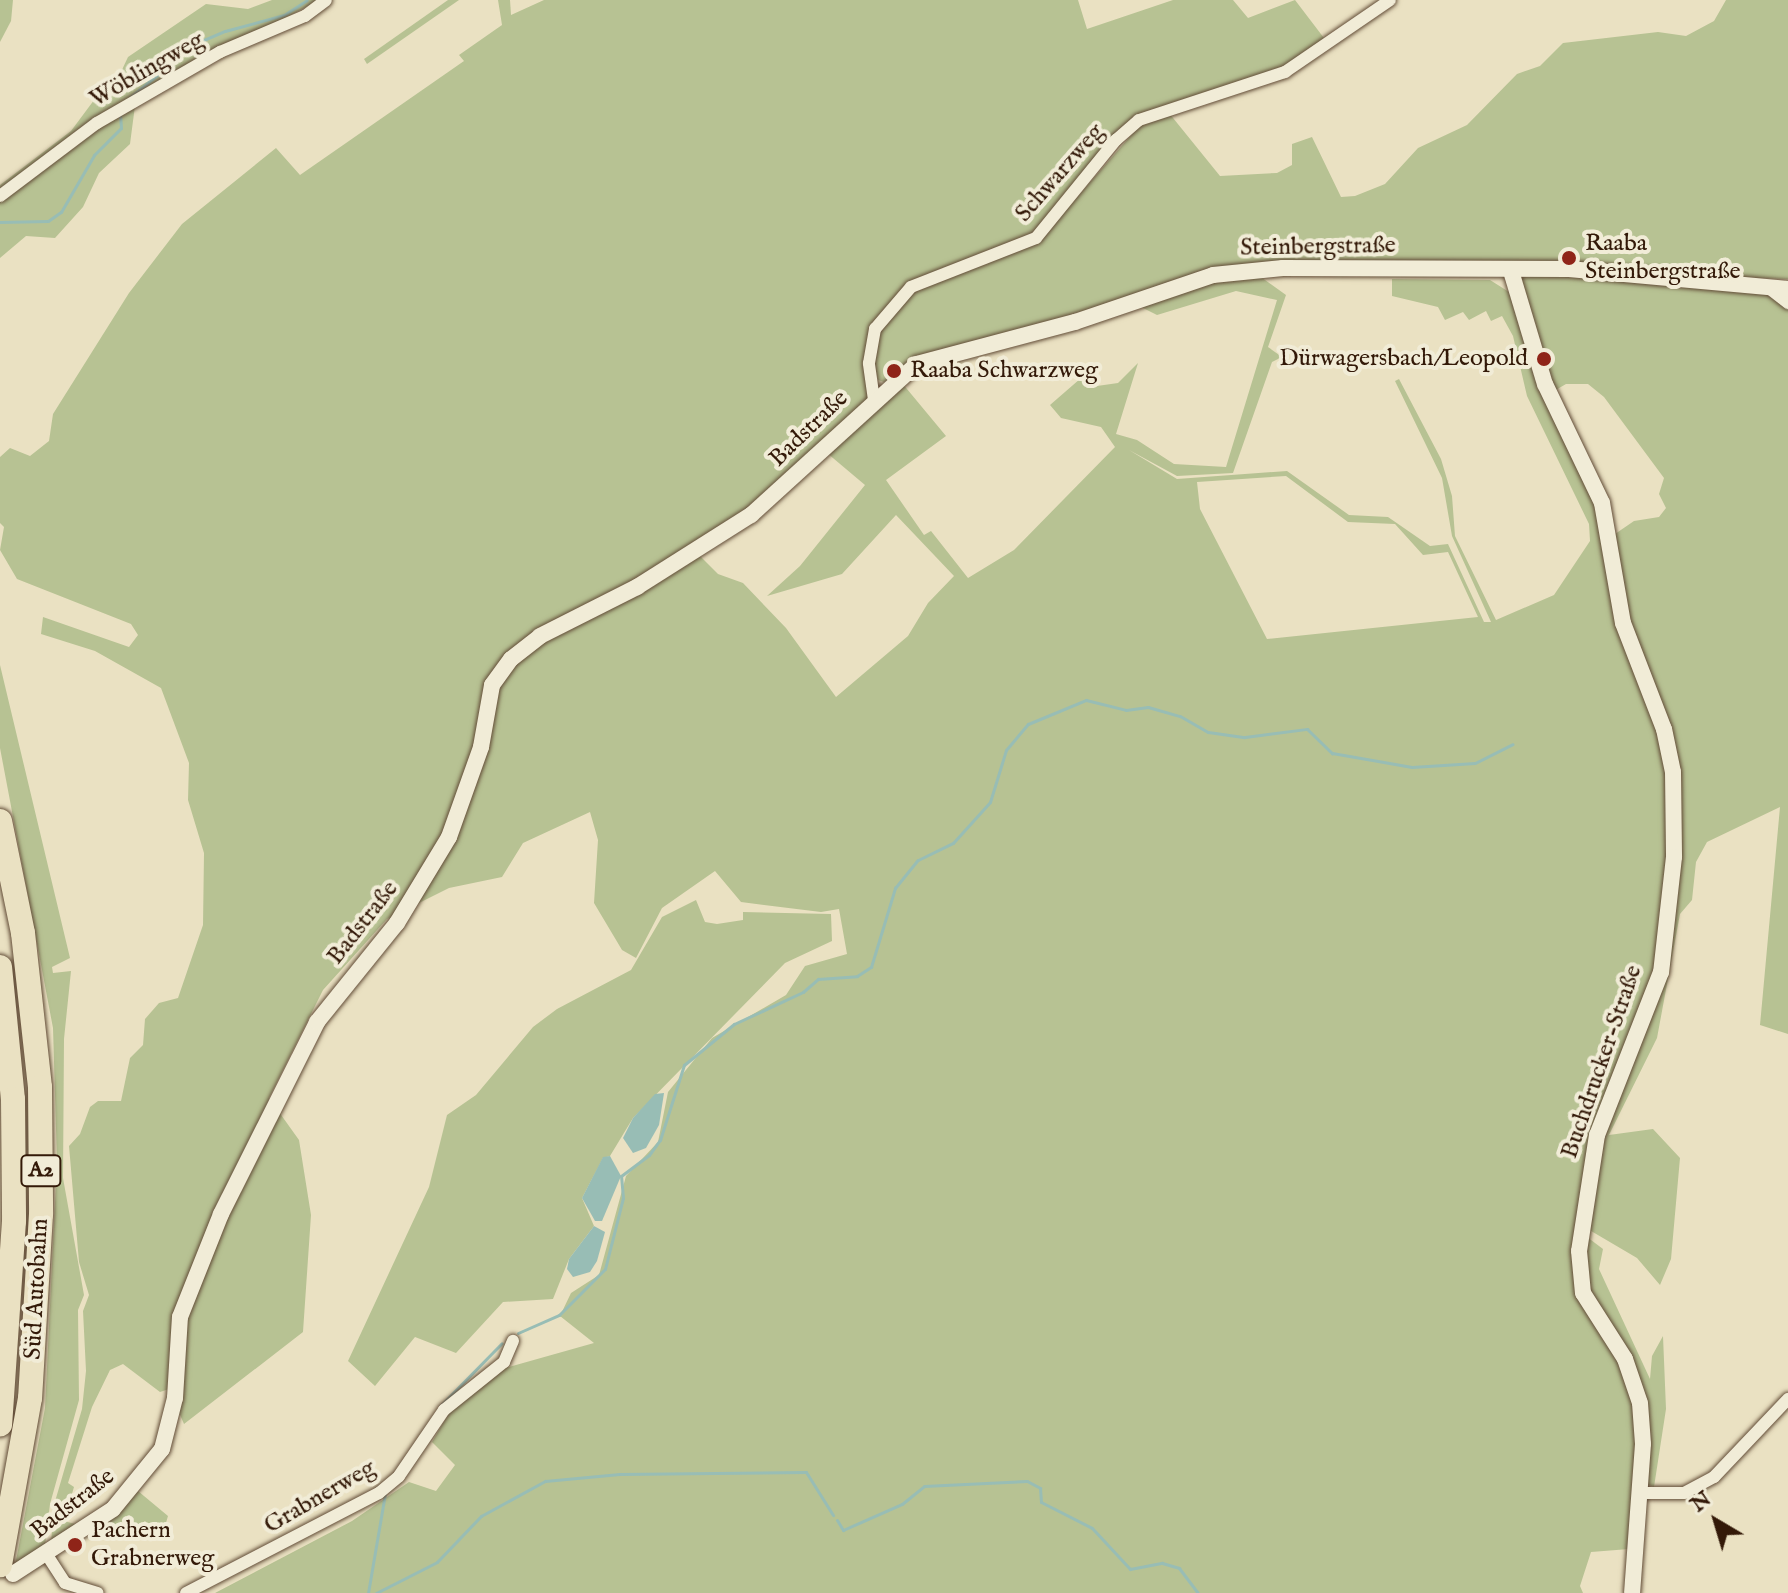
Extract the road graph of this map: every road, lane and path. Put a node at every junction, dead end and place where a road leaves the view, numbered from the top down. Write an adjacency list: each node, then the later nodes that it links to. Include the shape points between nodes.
1 (326, 0): 3 (street, Wöblingweg, via 296,21 209,58 111,116)
2 (1390, 0): 8 (street, Schwarzweg, via 1285,72 1139,120 1116,140 1036,238 911,287 875,329 869,363)
3 (0, 196)
4 (1511, 271): 5 (street, Steinbergstraße, via 1569,269 1721,280); 8 (street, Steinbergstraße, via 1283,268 1213,275 1075,322 936,356 906,371); 14 (street, Buchdrucker-Straße, via 1545,384 1602,503 1619,610 1664,729 1673,772 1674,857 1661,972 1597,1135 1579,1251 1585,1299 1625,1359 1637,1389 1643,1431)
5 (1770, 289): 6 (street, Steinbergstraße); 7 (street)
6 (1788, 289)
7 (1788, 303)
8 (874, 400): 15 (street, Badstraße, via 751,515 637,587 540,636 498,674 470,783 449,837 397,923 317,1022 202,1257 180,1317 175,1398 162,1449 113,1509)
9 (0, 821): 16 (highway, Süd Autobahn / A2, via 23,933 40,1087 38,1312)
10 (0, 967): 13 (highway, Süd Autobahn / A2, via 13,1099 14,1221)
11 (513, 1341): 18 (street, Grabnerweg, via 504,1362 444,1410 399,1476 379,1493)
12 (1788, 1399): 14 (street, via 1714,1477 1684,1493)
13 (0, 1425)
14 (1638, 1493): 19 (street, Buchdrucker-Straße)
15 (47, 1555): 16 (street, Badstraße); 17 (street, via 65,1583)
16 (7, 1569)
17 (97, 1593)
18 (186, 1593)
19 (1632, 1593)

